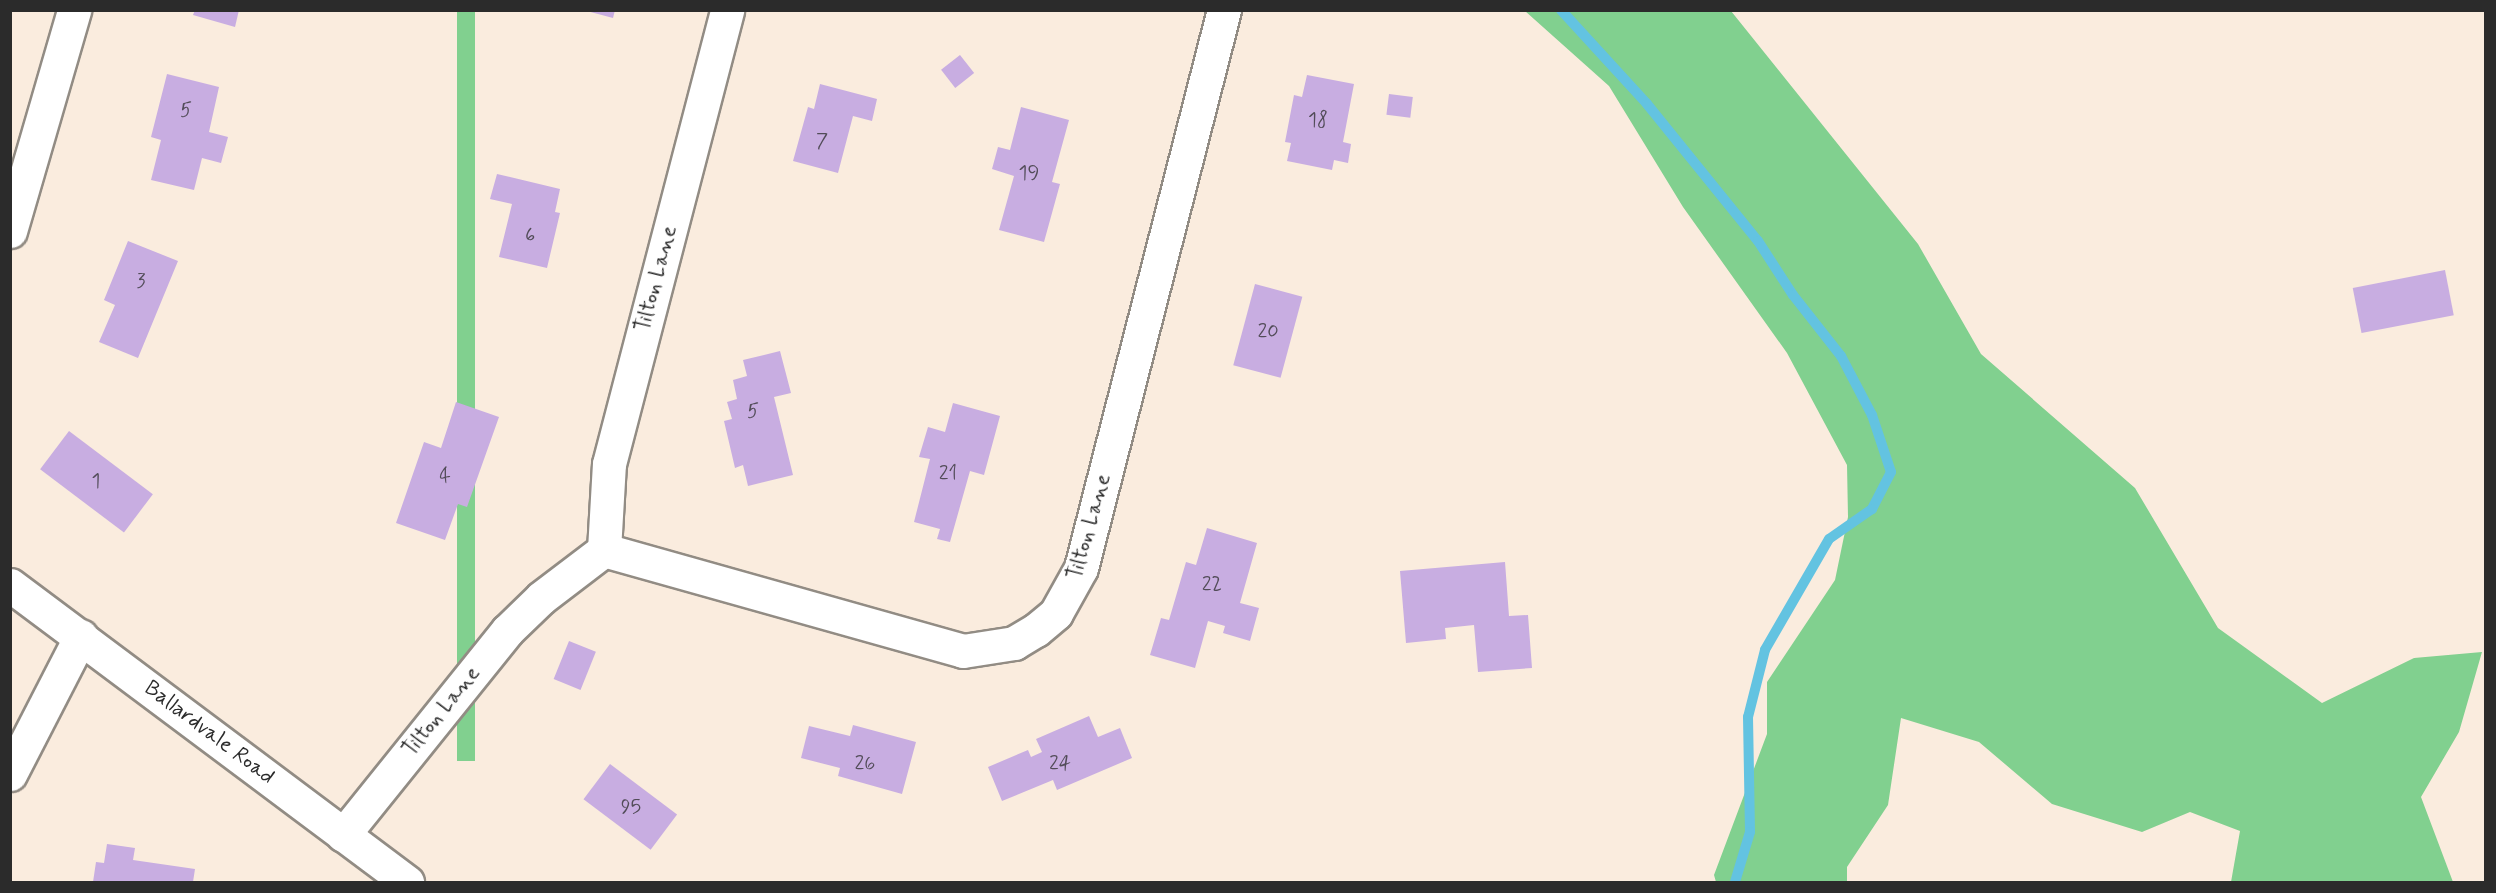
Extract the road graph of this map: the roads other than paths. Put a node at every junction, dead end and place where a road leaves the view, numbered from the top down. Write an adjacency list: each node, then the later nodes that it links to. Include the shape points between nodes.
1 (74, 10): 4 (street)
2 (727, 10): 5 (street, Tilton Lane, via 609,464)
3 (1224, 10): 5 (street, Tilton Lane, via 1081,568 1056,613 1014,643 963,651)
4 (10, 231)
5 (604, 550): 9 (street, Tilton Lane, via 541,598 507,631)
6 (10, 585): 7 (street, Ballardvale Road)
7 (81, 636): 8 (street); 9 (street, Ballardvale Road)
8 (10, 774)
9 (343, 835): 10 (street, Ballardvale Road)
10 (407, 882)

